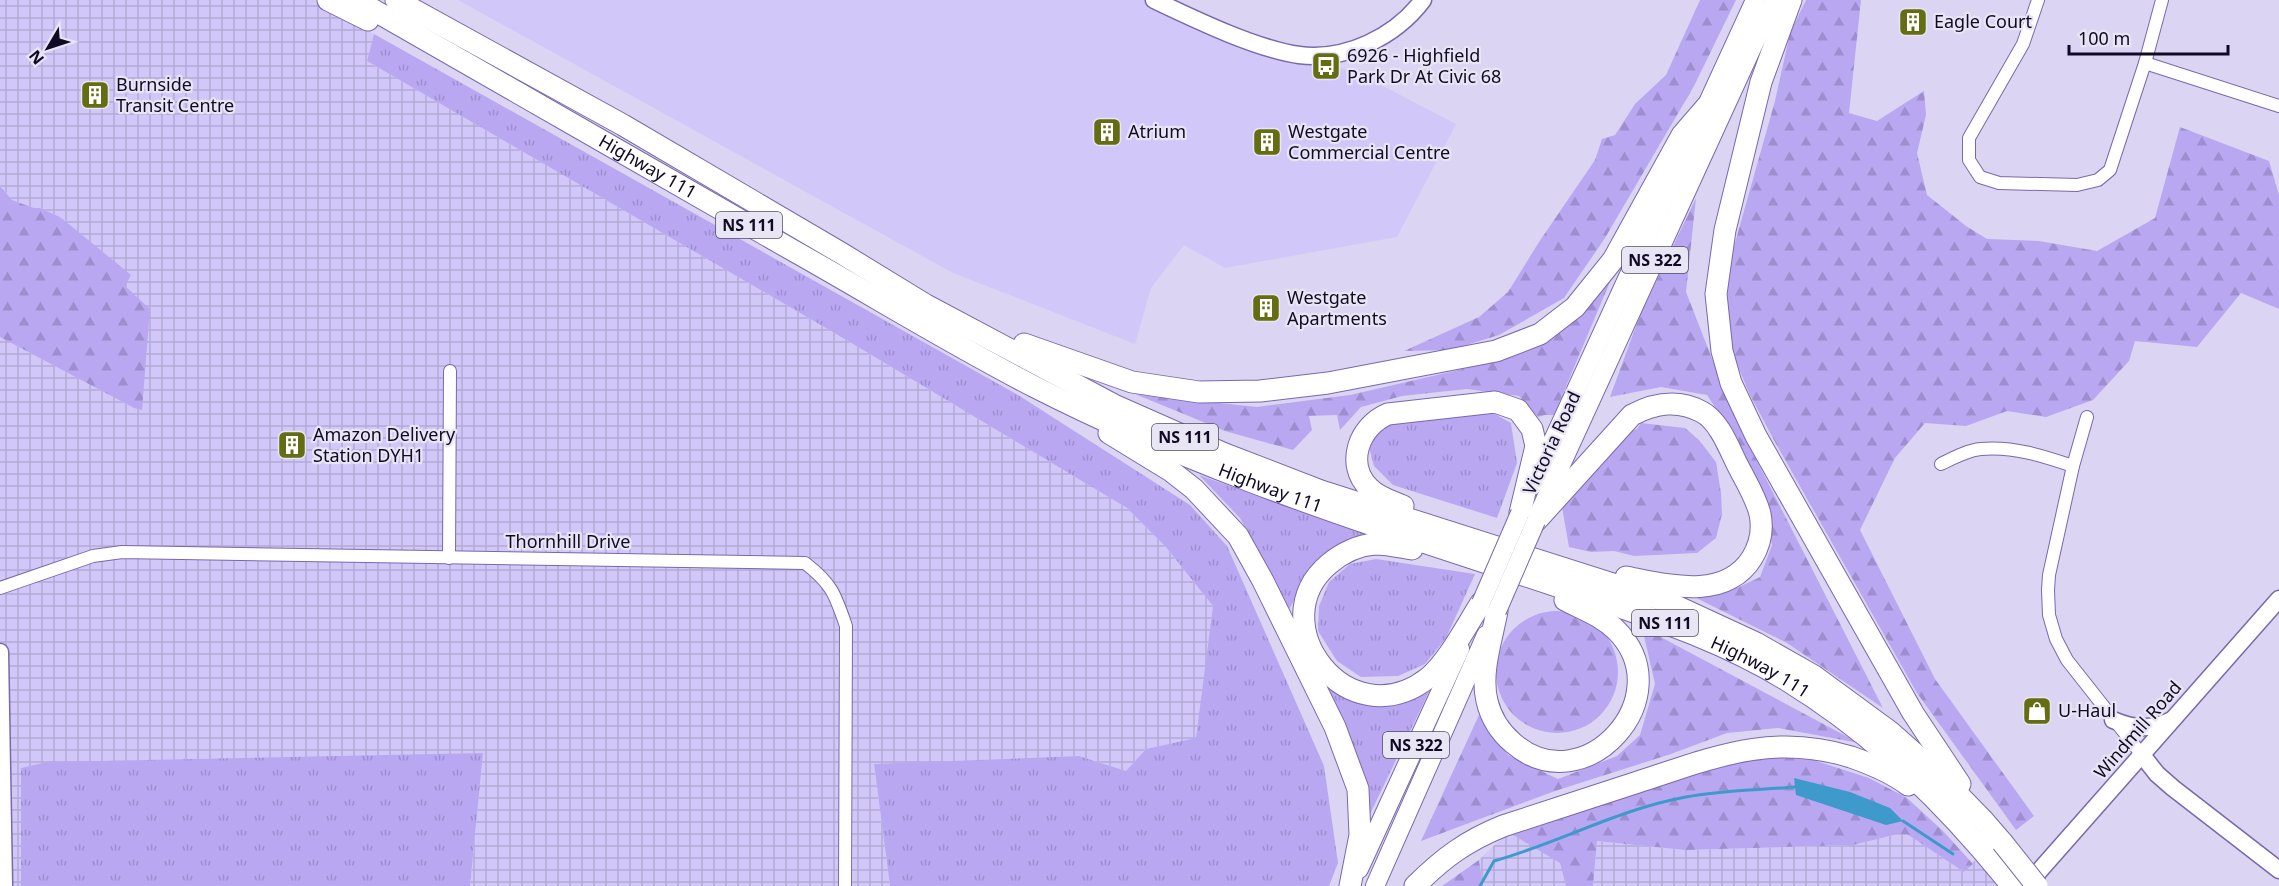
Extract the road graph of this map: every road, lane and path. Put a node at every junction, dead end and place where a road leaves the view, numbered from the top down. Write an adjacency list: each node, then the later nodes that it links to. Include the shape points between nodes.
1 (328, 0): 11 (highway)
2 (356, 0): 11 (highway, Highway 111 / NS 111)
3 (1154, 0): 4 (street, via 1239,37 1305,56 1342,53 1378,39)
4 (1423, 0)
5 (1755, 0): 13 (main road, Victoria Road / NS 322)
6 (1774, 0): 21 (main road, Victoria Road / NS 322)
7 (1791, 0): 34 (highway, via 1761,82 1725,230 1716,294 1722,351 1731,383 1756,436)
8 (2038, 0): 12 (street, via 2023,44 1968,138 1969,160 1980,177 1999,183 2078,185 2098,180 2110,170)
9 (2162, 0): 12 (street)
10 (401, 3): 15 (highway, Highway 111 / NS 111, via 623,125)
11 (464, 62): 17 (highway, Highway 111 / NS 111)
12 (2145, 63): 14 (street)
13 (1707, 106): 15 (highway, via 1682,135 1613,260 1575,307 1540,334 1496,351 1328,382 1260,391 1198,392 1132,382 1033,349 954,310); 21 (main road, Victoria Road / NS 322)
14 (2279, 106)
15 (926, 305): 22 (highway, Highway 111 / NS 111, via 1114,405 1177,434 1322,491)
16 (450, 371): 23 (street)
17 (1035, 387): 24 (highway, Highway 111 / NS 111, via 1229,474); 39 (highway, via 1171,471 1194,489 1238,536 1335,727 1358,789 1360,835)
18 (2087, 417): 20 (street)
19 (1941, 464): 20 (street, via 1979,449 2035,454)
20 (2073, 466): 31 (street, via 2049,574 2049,615 2067,660)
21 (1528, 517): 22 (highway, via 1536,446 1532,429 1518,410 1495,402 1443,406 1380,418 1366,429 1359,444 1357,464 1362,480 1382,497 1427,516); 25 (highway, via 1632,415 1671,403 1703,412 1712,421 1760,513 1761,533 1750,562 1729,580 1711,586 1640,580); 29 (main road, Victoria Road / NS 322, bridge)
22 (1459, 536): 25 (highway, Highway 111 / NS 111)
23 (449, 558): 27 (street, Thornhill Drive, via 122,552 93,556); 38 (street, Thornhill Drive, via 782,561 805,563 822,576 835,593 846,626)
24 (1471, 558): 26 (highway, Highway 111 / NS 111); 29 (highway, via 1376,544 1342,554 1325,567 1310,591 1305,620 1307,636 1318,661 1335,681 1358,693 1383,697 1412,688 1437,670)
25 (1543, 563): 34 (highway, Highway 111 / NS 111, via 1692,611 1787,660 1889,730 1939,775)
26 (1506, 569): 29 (highway, via 1604,620 1625,641 1636,664 1636,701 1625,724 1610,742 1576,760 1560,762 1519,749 1499,729 1485,687); 34 (highway, Highway 111 / NS 111, via 1703,637 1786,680 1863,734)
27 (0, 588)
28 (2279, 599): 32 (street, Windmill Road)
29 (1489, 607): 39 (main road, Victoria Road / NS 322); 40 (main road, Victoria Road / NS 322)
30 (0, 652): 37 (street)
31 (2114, 720): 32 (street, via 2142,728); 33 (street)
32 (2172, 720): 33 (street, Windmill Road)
33 (2142, 755): 36 (street, via 2173,788); 43 (street, Windmill Road)
34 (1975, 825): 35 (highway, Highway 111 / NS 111); 41 (highway, via 1874,765 1800,746 1771,746 1731,752 1503,826 1457,848)
35 (1995, 849): 42 (highway, Highway 111 / NS 111); 44 (highway, Highway 111 / NS 111, bridge)
36 (2279, 870)
37 (4, 886)
38 (845, 886)
39 (1351, 886)
40 (1375, 886)
41 (1414, 886)
42 (2012, 886)
43 (2026, 886)
44 (2037, 886)

